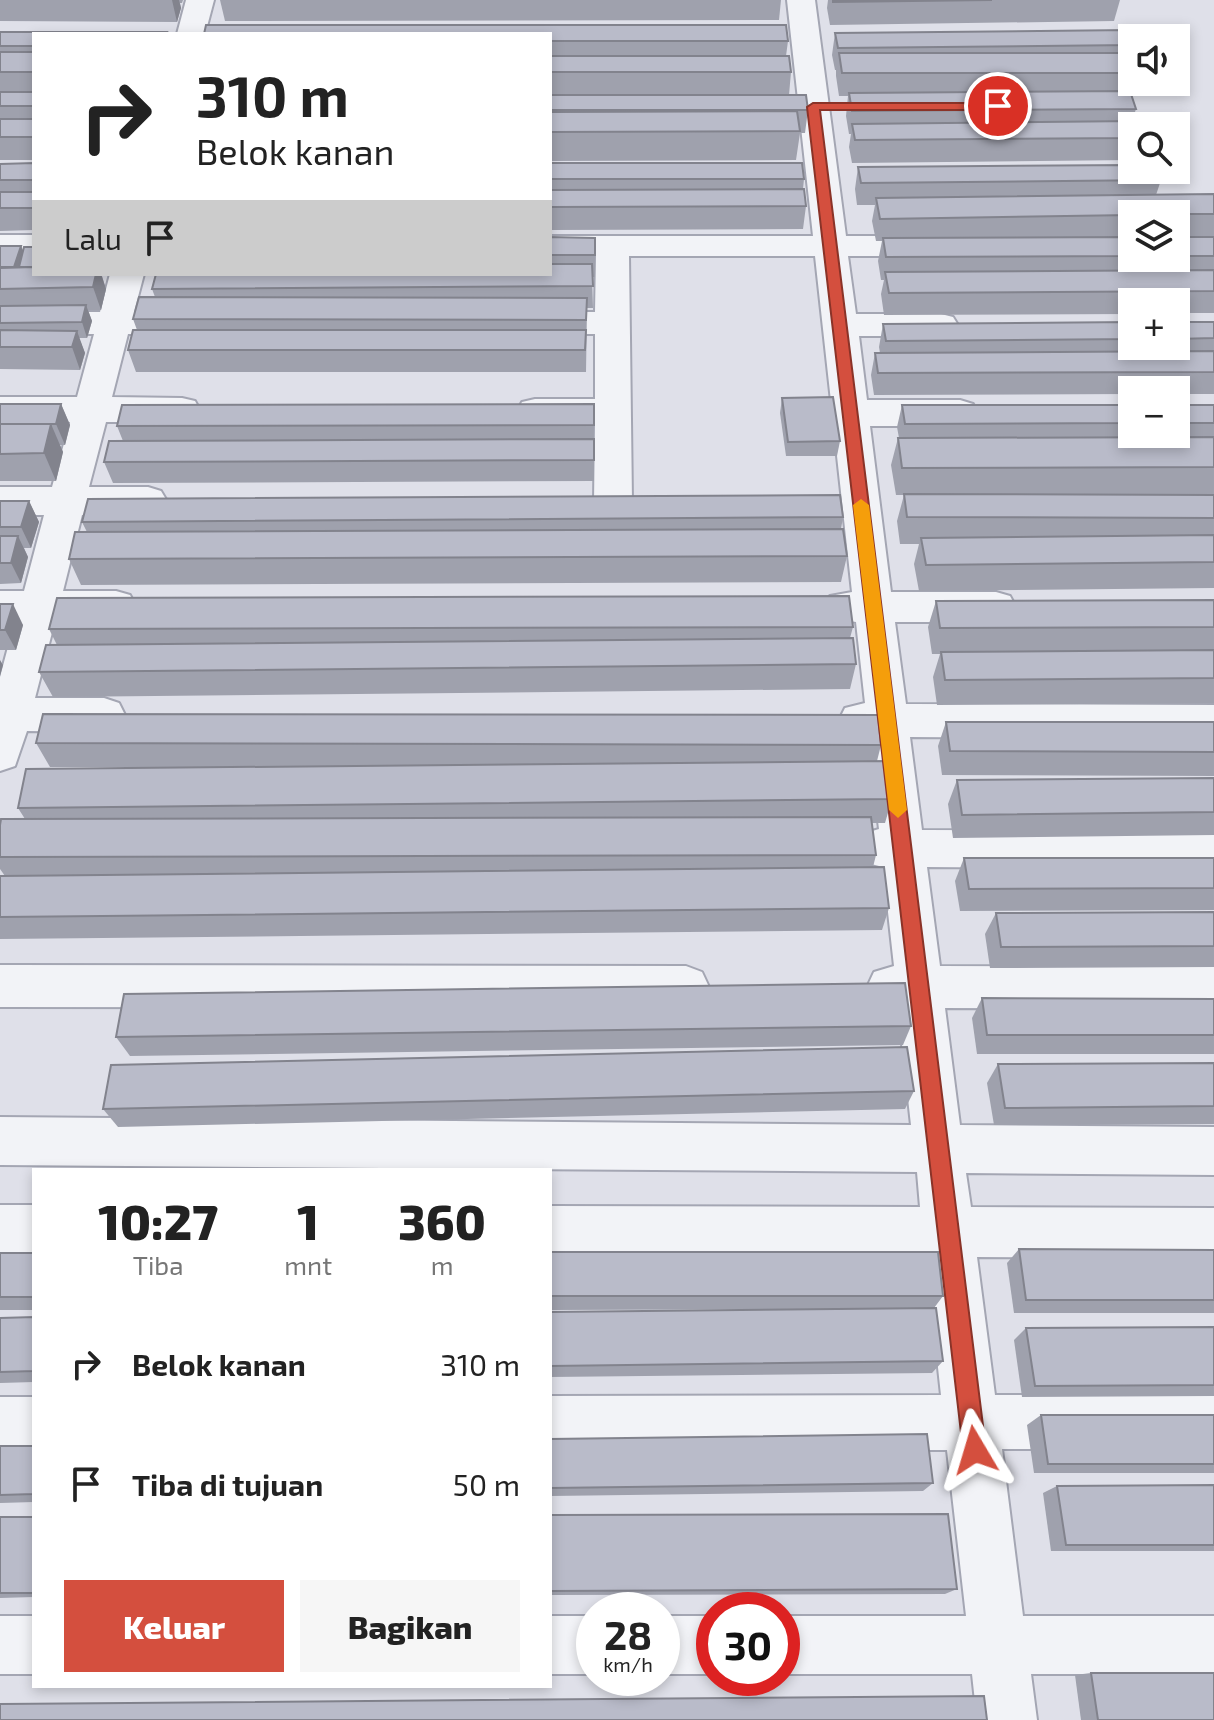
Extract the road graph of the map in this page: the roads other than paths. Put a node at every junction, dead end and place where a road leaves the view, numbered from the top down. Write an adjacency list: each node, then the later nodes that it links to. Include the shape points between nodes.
1 (200, 0): 3 (street)
2 (801, 0): 8 (street)
3 (192, 32)
4 (0, 245): 5 (street)
5 (32, 245)
6 (552, 246): 7 (street)
7 (612, 246): 8 (street); 15 (street)
8 (830, 246): 9 (street); 16 (street)
9 (974, 246)
10 (127, 276): 12 (street)
11 (0, 323): 12 (street)
12 (115, 323): 13 (street); 19 (street)
13 (223, 323)
14 (488, 323): 15 (street)
15 (612, 323): 22 (street)
16 (839, 325): 17 (street); 24 (street)
17 (978, 325)
18 (0, 409): 19 (street)
19 (92, 410): 20 (street); 26 (street)
20 (218, 410)
21 (502, 411): 22 (street)
22 (612, 411): 28 (street)
23 (991, 412): 24 (street)
24 (850, 413): 33 (street)
25 (0, 501): 26 (street)
26 (67, 501): 27 (street); 30 (street)
27 (176, 501)
28 (613, 502)
29 (0, 606): 30 (street)
30 (39, 606): 31 (street); 35 (street)
31 (149, 606)
32 (811, 607): 33 (street)
33 (874, 607): 34 (street); 38 (street)
34 (1028, 607)
35 (5, 714): 36 (street); 40 (street)
36 (138, 715)
37 (823, 720): 38 (street)
38 (887, 720): 39 (street); 42 (street)
39 (1214, 722)
40 (0, 754)
41 (839, 848): 42 (street)
42 (903, 848): 43 (street); 47 (street)
43 (1214, 850)
44 (0, 986): 45 (street)
45 (729, 987)
46 (856, 987): 47 (street)
47 (919, 987): 48 (street); 50 (street)
48 (1214, 988)
49 (0, 1141): 50 (street)
50 (939, 1151): 51 (street); 55 (street)
51 (1214, 1151)
52 (0, 1230): 53 (street)
53 (32, 1230)
54 (552, 1231): 55 (street)
55 (949, 1232): 56 (street); 57 (street)
56 (1214, 1233)
57 (971, 1422): 58 (street); 59 (street); 67 (street)
58 (1214, 1422)
59 (552, 1423)
60 (0, 1424): 61 (street)
61 (32, 1424)
62 (0, 1645): 63 (street)
63 (32, 1645)
64 (552, 1645): 65 (street)
65 (576, 1645)
66 (800, 1645): 67 (street)
67 (998, 1645): 68 (street); 69 (street)
68 (1214, 1645)
69 (1007, 1720)

